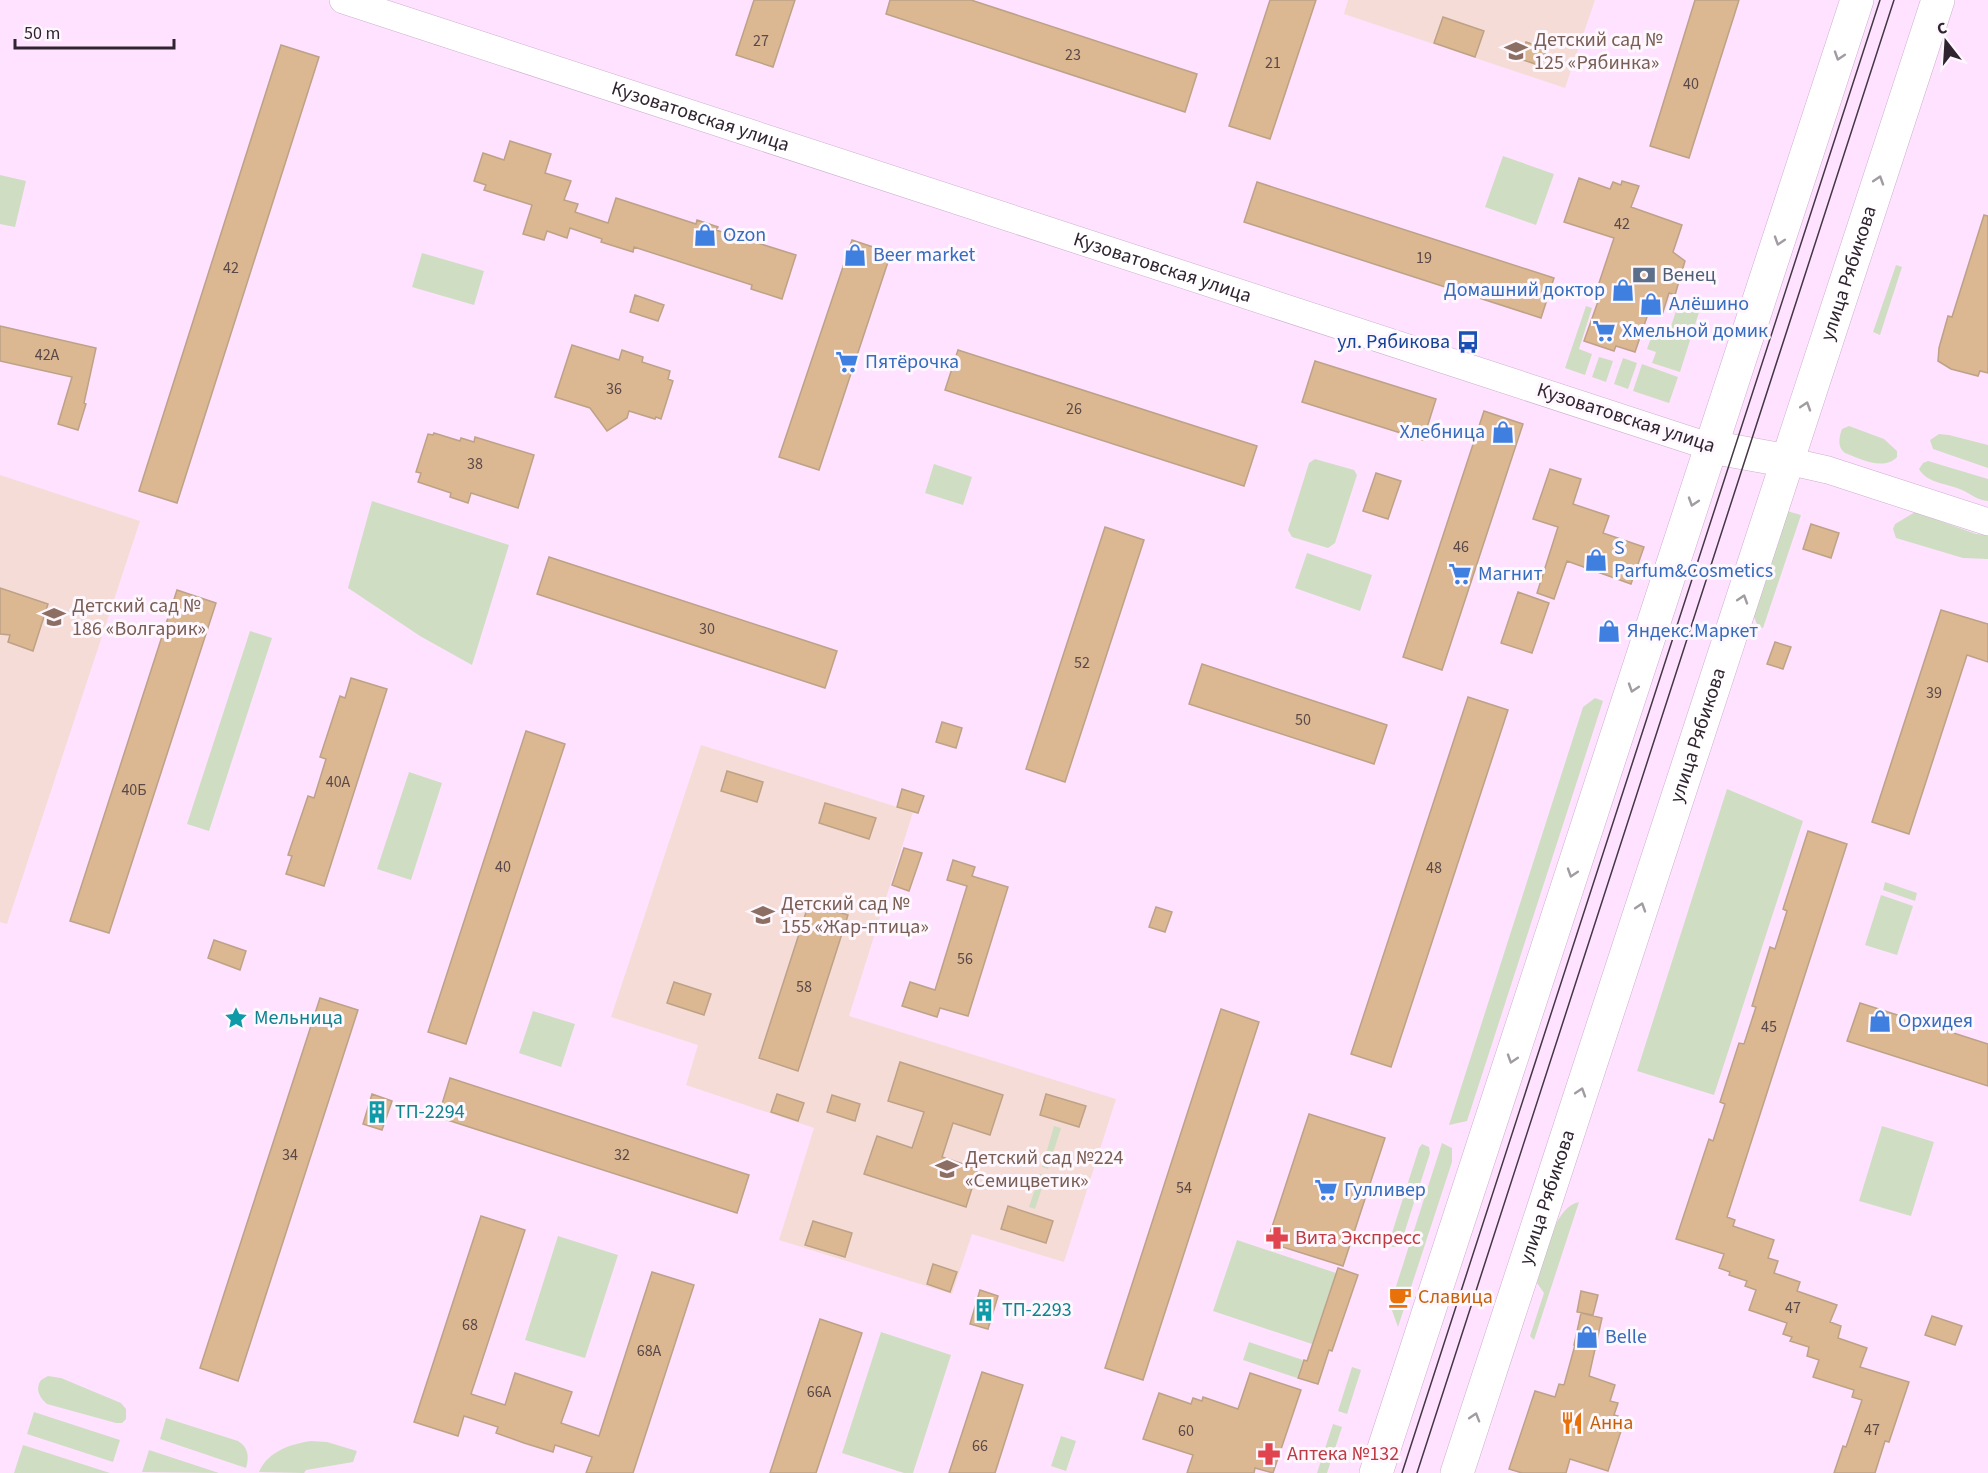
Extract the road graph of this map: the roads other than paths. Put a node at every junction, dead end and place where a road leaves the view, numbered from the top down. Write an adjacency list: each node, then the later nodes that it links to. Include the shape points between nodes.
1 (343, 0): 4 (street, Кузоватовская улица)
2 (1857, 0): 4 (main road, one-way to 4)
3 (1938, 0): 5 (main road, улица Рябикова, one-way to 3)
4 (1712, 447): 5 (main road, Кузоватовская улица); 7 (main road, one-way to 7)
5 (1788, 461): 6 (street, Кузоватовская улица, via 1828,470); 8 (main road, улица Рябикова, one-way to 5)
6 (1988, 522)
7 (1376, 1473)
8 (1457, 1473)

